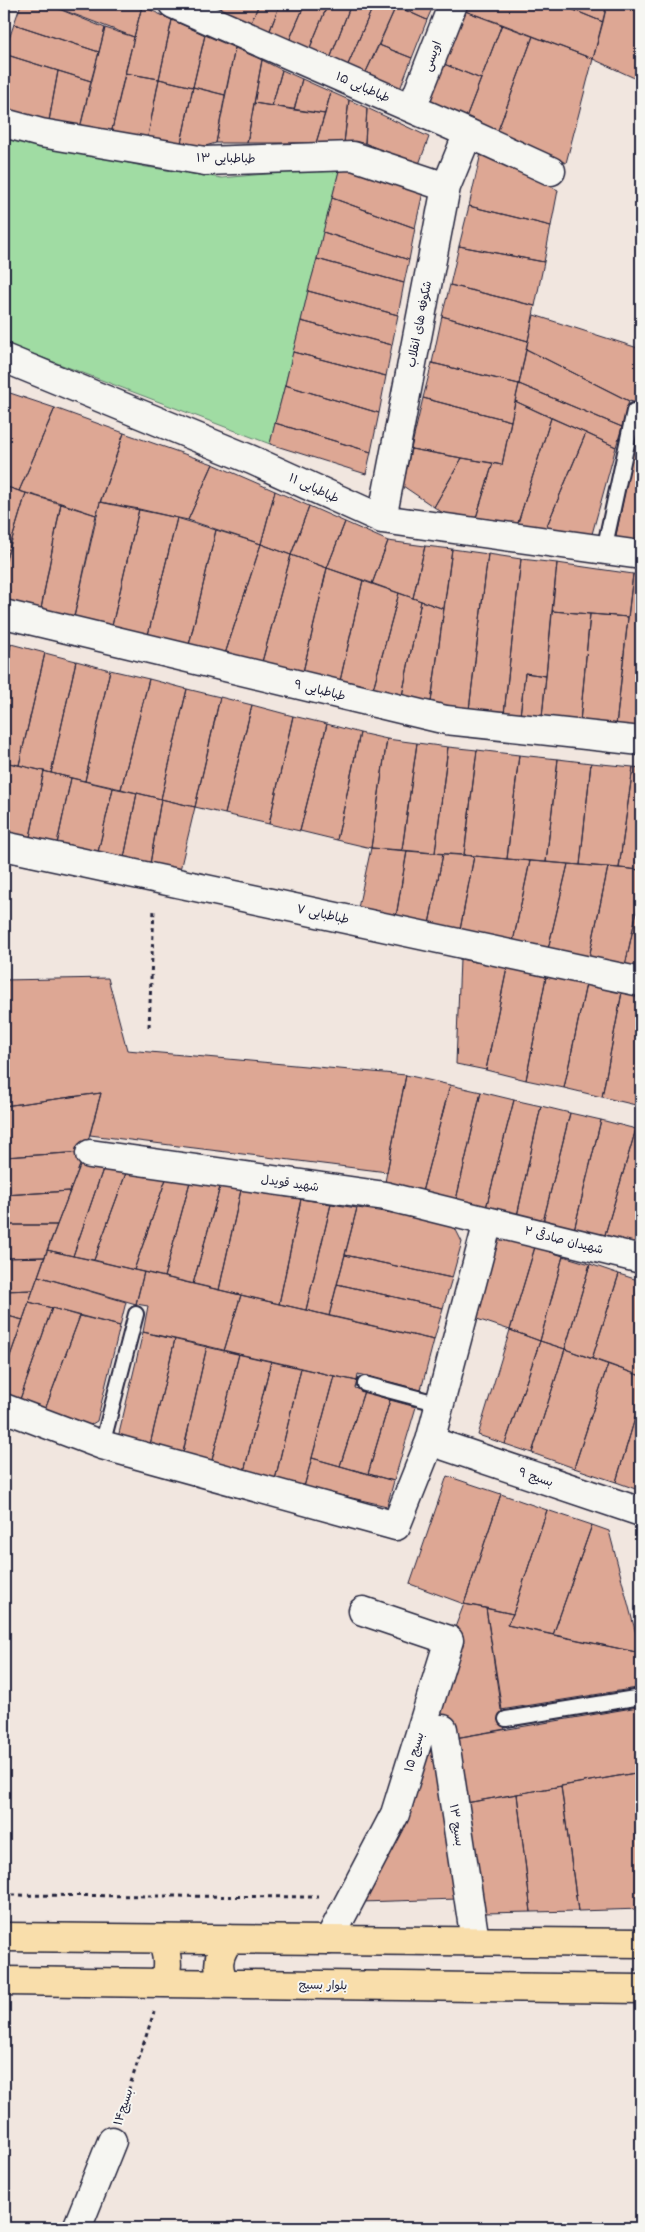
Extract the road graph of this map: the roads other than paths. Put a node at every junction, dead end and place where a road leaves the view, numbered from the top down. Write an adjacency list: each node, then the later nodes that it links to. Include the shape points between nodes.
1 (173, 4): 3 (street, طباطبایی ۱۵)
2 (452, 4): 3 (street, اویسی)
3 (412, 108): 5 (street, طباطبایی ۱۵)
4 (4, 123): 7 (street, طباطبایی ۱۳, via 40,133 204,160 353,156)
5 (468, 132): 6 (street, طباطبایی ۱۵); 7 (street, شکوفه های انقلاب)
6 (551, 171)
7 (446, 187): 10 (street, شکوفه های انقلاب)
8 (4, 358): 10 (street, طباطبایی ۱۱, via 252,460)
9 (634, 411): 11 (lane)
10 (382, 519): 11 (street, طباطبایی ۱۱)
11 (604, 550): 12 (street, طباطبایی ۱۱)
12 (641, 555)
13 (4, 614): 14 (street, طباطبایی ۹, via 446,720)
14 (641, 742)
15 (4, 846): 16 (street, طباطبایی ۷)
16 (641, 982)
17 (90, 1154): 18 (street, شهید قویدل, via 385,1196)
18 (488, 1222): 19 (street, شهیدان صادقی ۲); 22 (street)
19 (641, 1259)
20 (136, 1314): 25 (lane)
21 (365, 1384): 22 (lane)
22 (440, 1404): 24 (street)
23 (4, 1408): 25 (street)
24 (430, 1441): 25 (street, via 396,1526); 26 (street, بسیج ۹)
25 (102, 1445)
26 (641, 1512)
27 (363, 1611): 30 (street, بسیج ۱۵, via 449,1640)
28 (641, 1697): 29 (lane)
29 (506, 1719)
30 (421, 1730): 34 (street, بسیج ۱۵, via 395,1814); 35 (street, بسیج ۱۳, via 443,1730)
31 (4, 1937): 32 (main road)
32 (161, 1938): 33 (main road); 38 (main road, via 168,1960)
33 (230, 1939): 34 (main road); 39 (main road, via 219,1960)
34 (329, 1940): 35 (main road)
35 (475, 1941): 36 (main road)
36 (641, 1942)
37 (4, 1981): 38 (main road, بلوار بسیج)
38 (164, 1983): 39 (main road, بلوار بسیج)
39 (226, 1984): 40 (main road, بلوار بسیج)
40 (641, 1989)
41 (112, 2141): 42 (street, بسیج۱۴)
42 (77, 2228)

